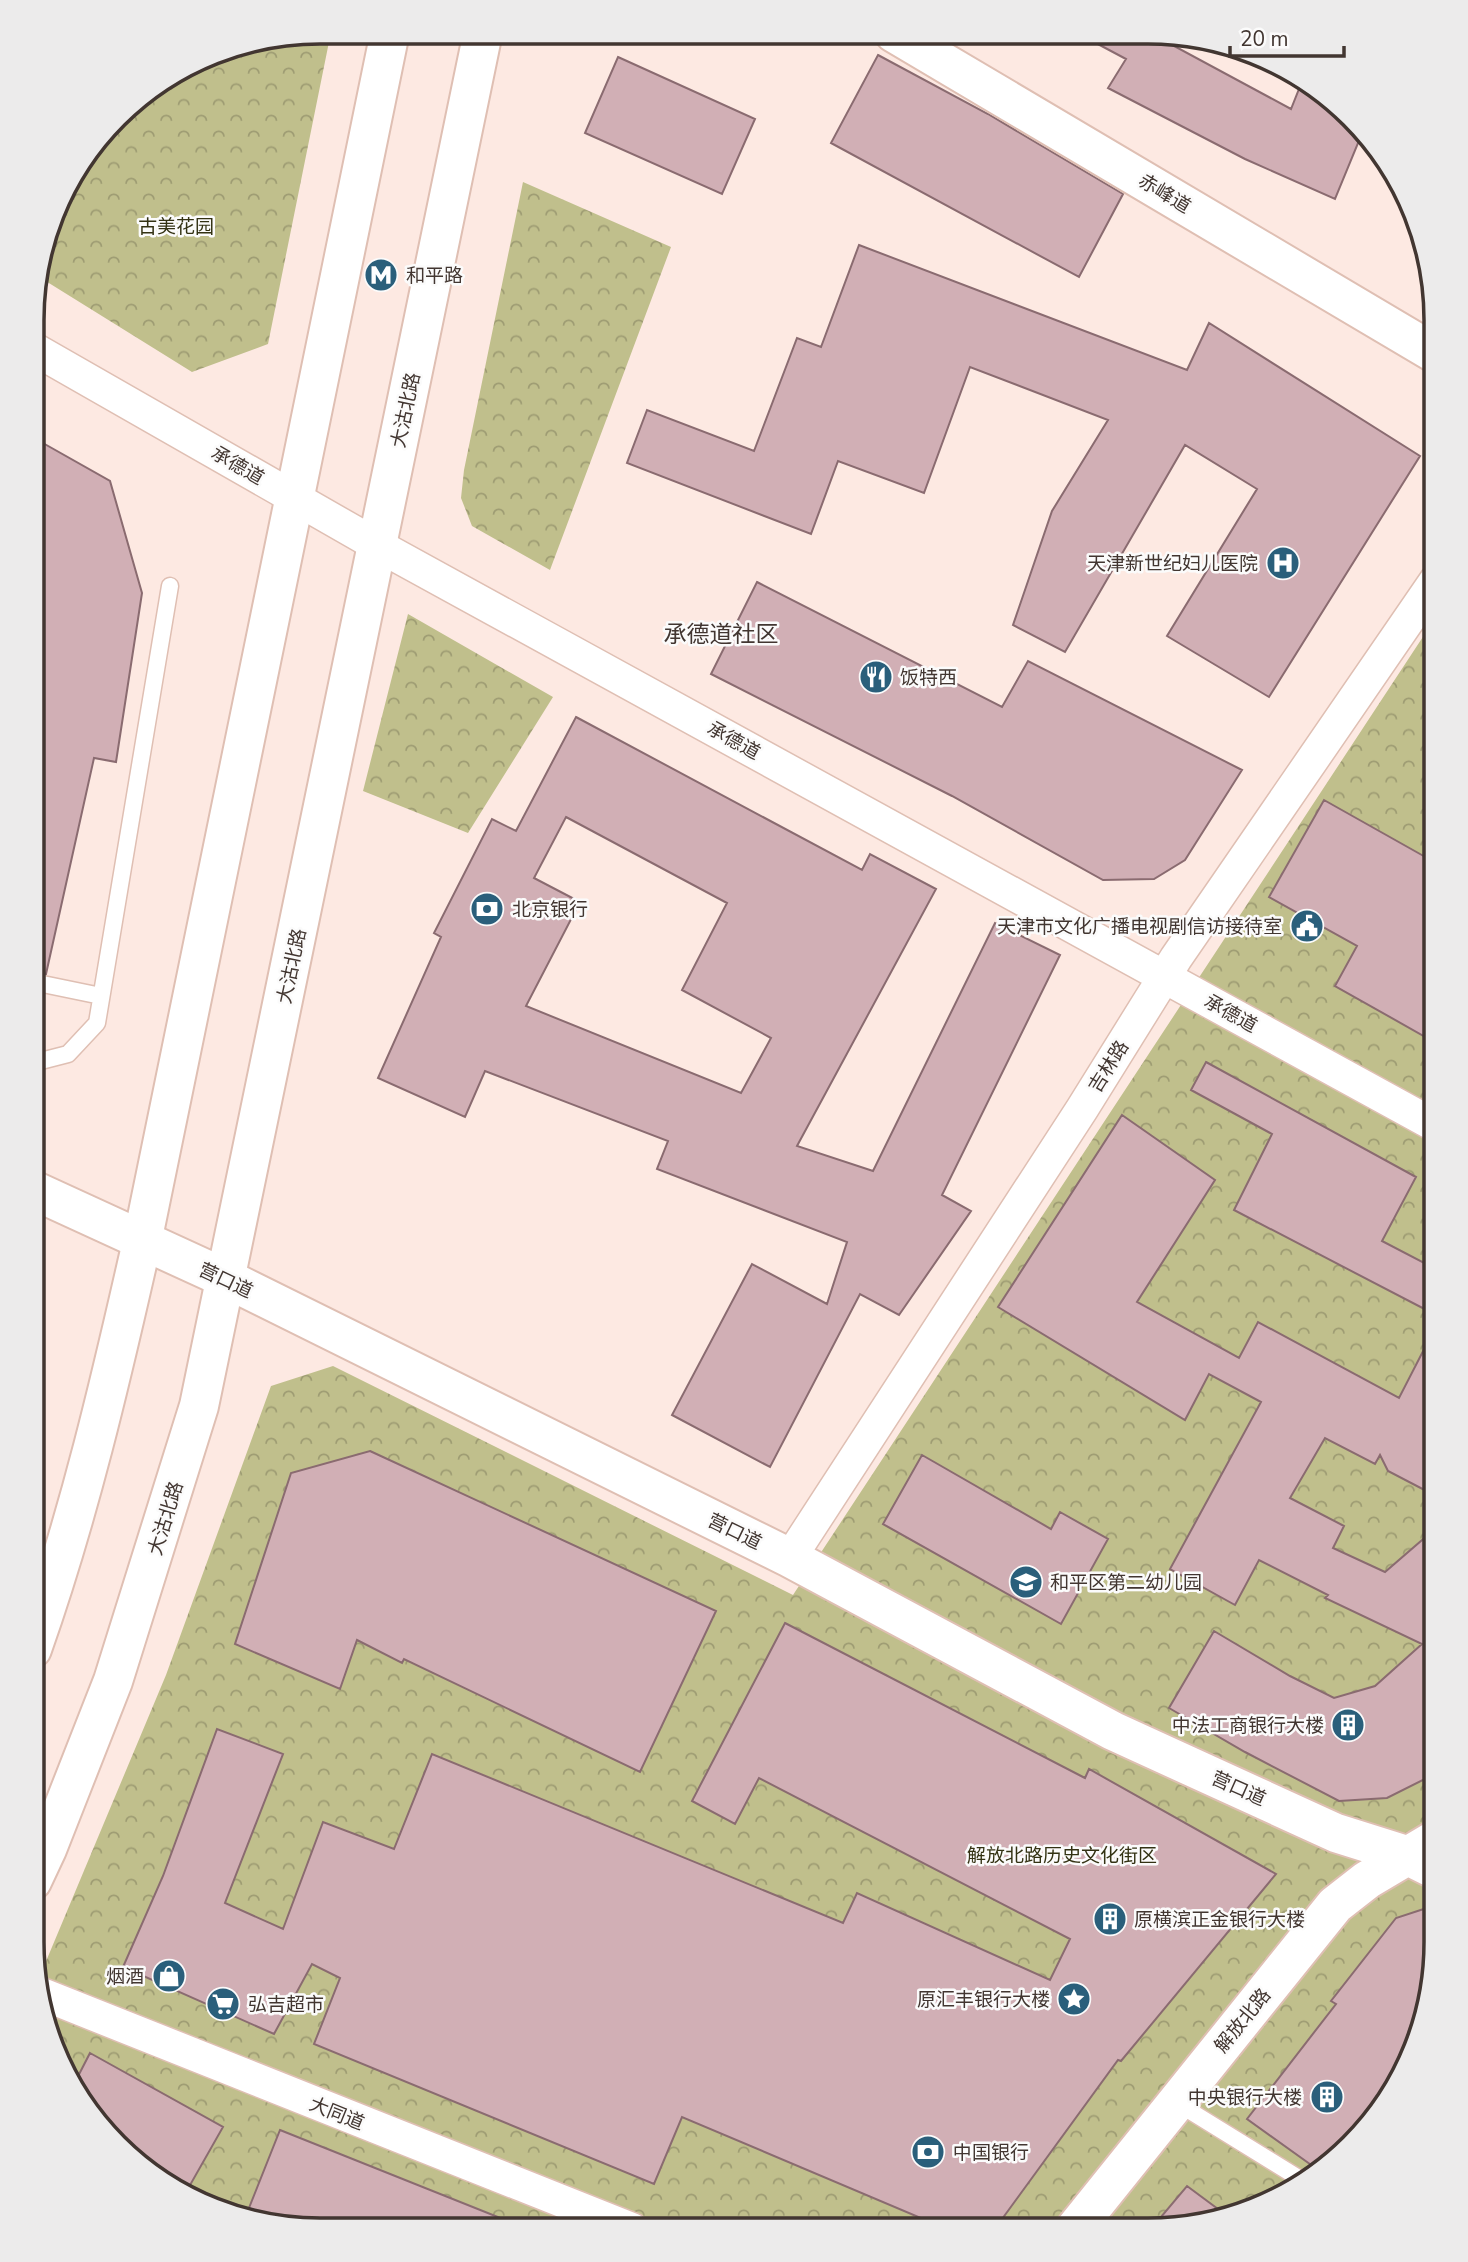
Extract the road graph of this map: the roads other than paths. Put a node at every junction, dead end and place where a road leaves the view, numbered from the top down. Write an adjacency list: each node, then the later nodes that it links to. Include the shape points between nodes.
1 (388, 44): 7 (main road)
2 (481, 44): 8 (main road, 大沽北路)
3 (913, 44): 5 (main road, 赤峰道)
4 (44, 334): 7 (street, 承德道)
5 (1424, 347)
6 (44, 354): 7 (street, 承德道)
7 (297, 488): 8 (street, 承德道); 18 (main road)
8 (380, 534): 11 (street, 承德道); 19 (main road, 大沽北路)
9 (170, 586): 13 (lane)
10 (1424, 598): 11 (street, 吉林路)
11 (1170, 968): 15 (street, 承德道); 16 (street, 承德道); 20 (street, 吉林路)
12 (44, 984): 13 (lane)
13 (101, 996): 14 (lane, via 97,1023 68,1054)
14 (44, 1060)
15 (1424, 1096)
16 (1424, 1119)
17 (44, 1195): 18 (main road, 营口道)
18 (142, 1242): 19 (main road, 营口道); 21 (main road, via 102,1416)
19 (227, 1279): 20 (main road, 营口道); 22 (main road, 大沽北路, via 199,1406 134,1615)
20 (790, 1558): 23 (main road, 营口道, via 1113,1731 1336,1833)
21 (44, 1616)
22 (44, 1855)
23 (1424, 1855)
24 (1424, 1856): 26 (main road, 解放北路, via 1367,1880 1335,1905)
25 (49, 1997): 28 (street, 大同道)
26 (1177, 2103): 27 (lane); 29 (main road, 解放北路)
27 (1295, 2176)
28 (604, 2218)
29 (1084, 2218)

